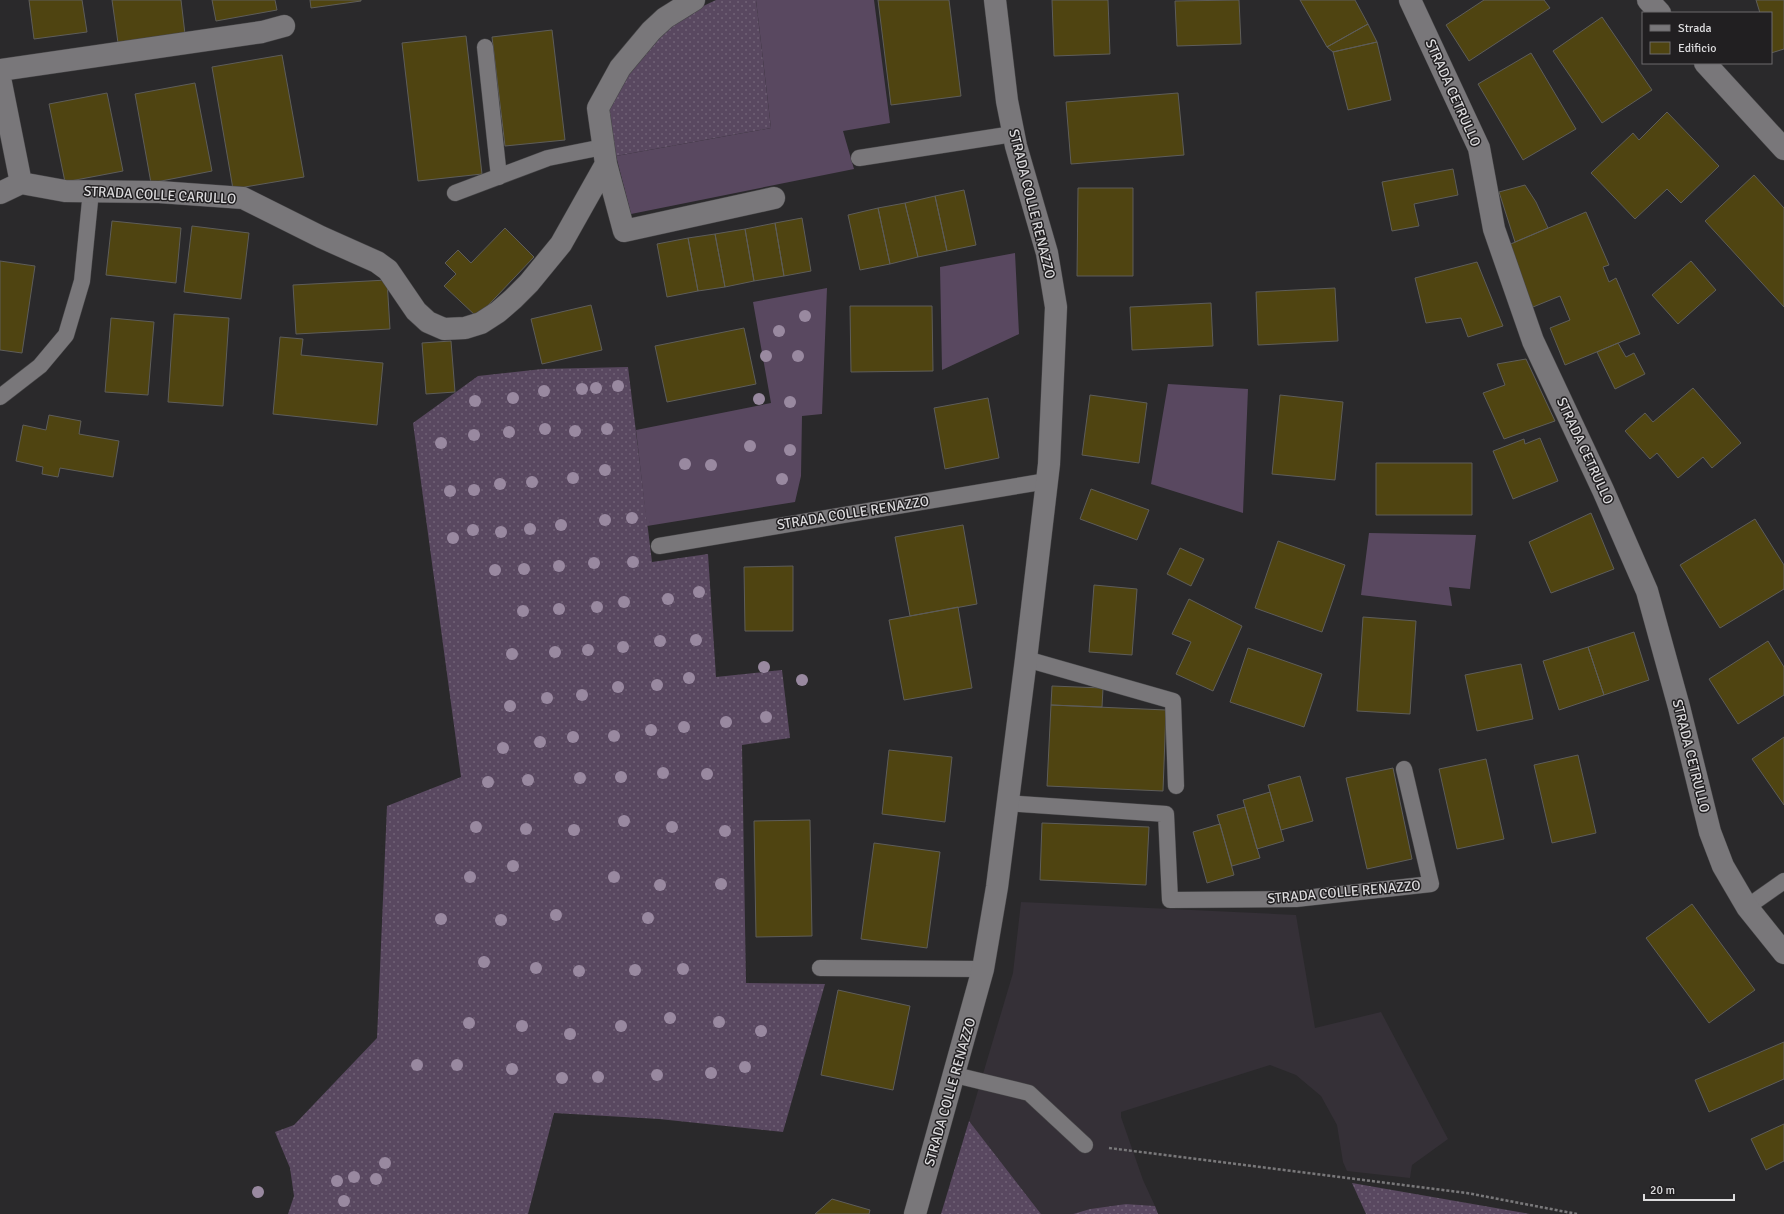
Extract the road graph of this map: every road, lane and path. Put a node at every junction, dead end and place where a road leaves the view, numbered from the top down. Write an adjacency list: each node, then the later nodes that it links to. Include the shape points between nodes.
1 (694, 0): 13 (street, via 665,18 620,68 598,108)
2 (995, 0): 11 (street, STRADA COLLE RENAZZO, via 1007,101)
3 (1410, 0): 29 (street, STRADA CETRULLO, via 1479,148 1494,229 1533,341 1647,590 1710,832 1723,866)
4 (1648, 0): 5 (street)
5 (1659, 12)
6 (284, 26): 9 (street, via 262,32)
7 (485, 47): 15 (lane)
8 (1706, 64): 12 (street)
9 (0, 70)
10 (0, 78): 16 (street)
11 (1014, 134): 14 (lane); 22 (street, STRADA COLLE RENAZZO, via 1046,253 1056,308)
12 (1784, 149)
13 (605, 156): 15 (lane, via 548,158); 17 (street, STRADA COLLE CARULLO, via 561,244 529,283 498,312 481,323 453,329 444,329 428,322 416,311 388,270 377,262 243,198 159,192); 20 (street, via 624,231)
14 (859, 158)
15 (499, 176): 19 (lane)
16 (21, 183): 17 (street, STRADA COLLE CARULLO, via 65,191); 18 (street)
17 (91, 191): 21 (lane, via 82,281 66,335 40,366)
18 (0, 193)
19 (455, 193)
20 (774, 198)
21 (0, 397)
22 (1047, 482): 23 (lane, STRADA COLLE RENAZZO); 24 (street, STRADA COLLE RENAZZO)
23 (659, 546)
24 (1026, 659): 26 (lane, via 1173,701); 27 (street, STRADA COLLE RENAZZO)
25 (1404, 769): 27 (lane, STRADA COLLE RENAZZO, via 1431,884 1296,899 1170,900 1166,814)
26 (1176, 786)
27 (1006, 803): 32 (street, STRADA COLLE RENAZZO, via 997,887)
28 (1784, 880): 29 (lane)
29 (1747, 907): 30 (street, STRADA CETRULLO)
30 (1784, 953)
31 (820, 968): 32 (lane)
32 (983, 969): 33 (street, STRADA COLLE RENAZZO)
33 (955, 1075): 34 (lane, via 1029,1094); 35 (street, STRADA COLLE RENAZZO)
34 (1085, 1145): 36 (path, via 1467,1193)
35 (915, 1214)
36 (1577, 1214)

